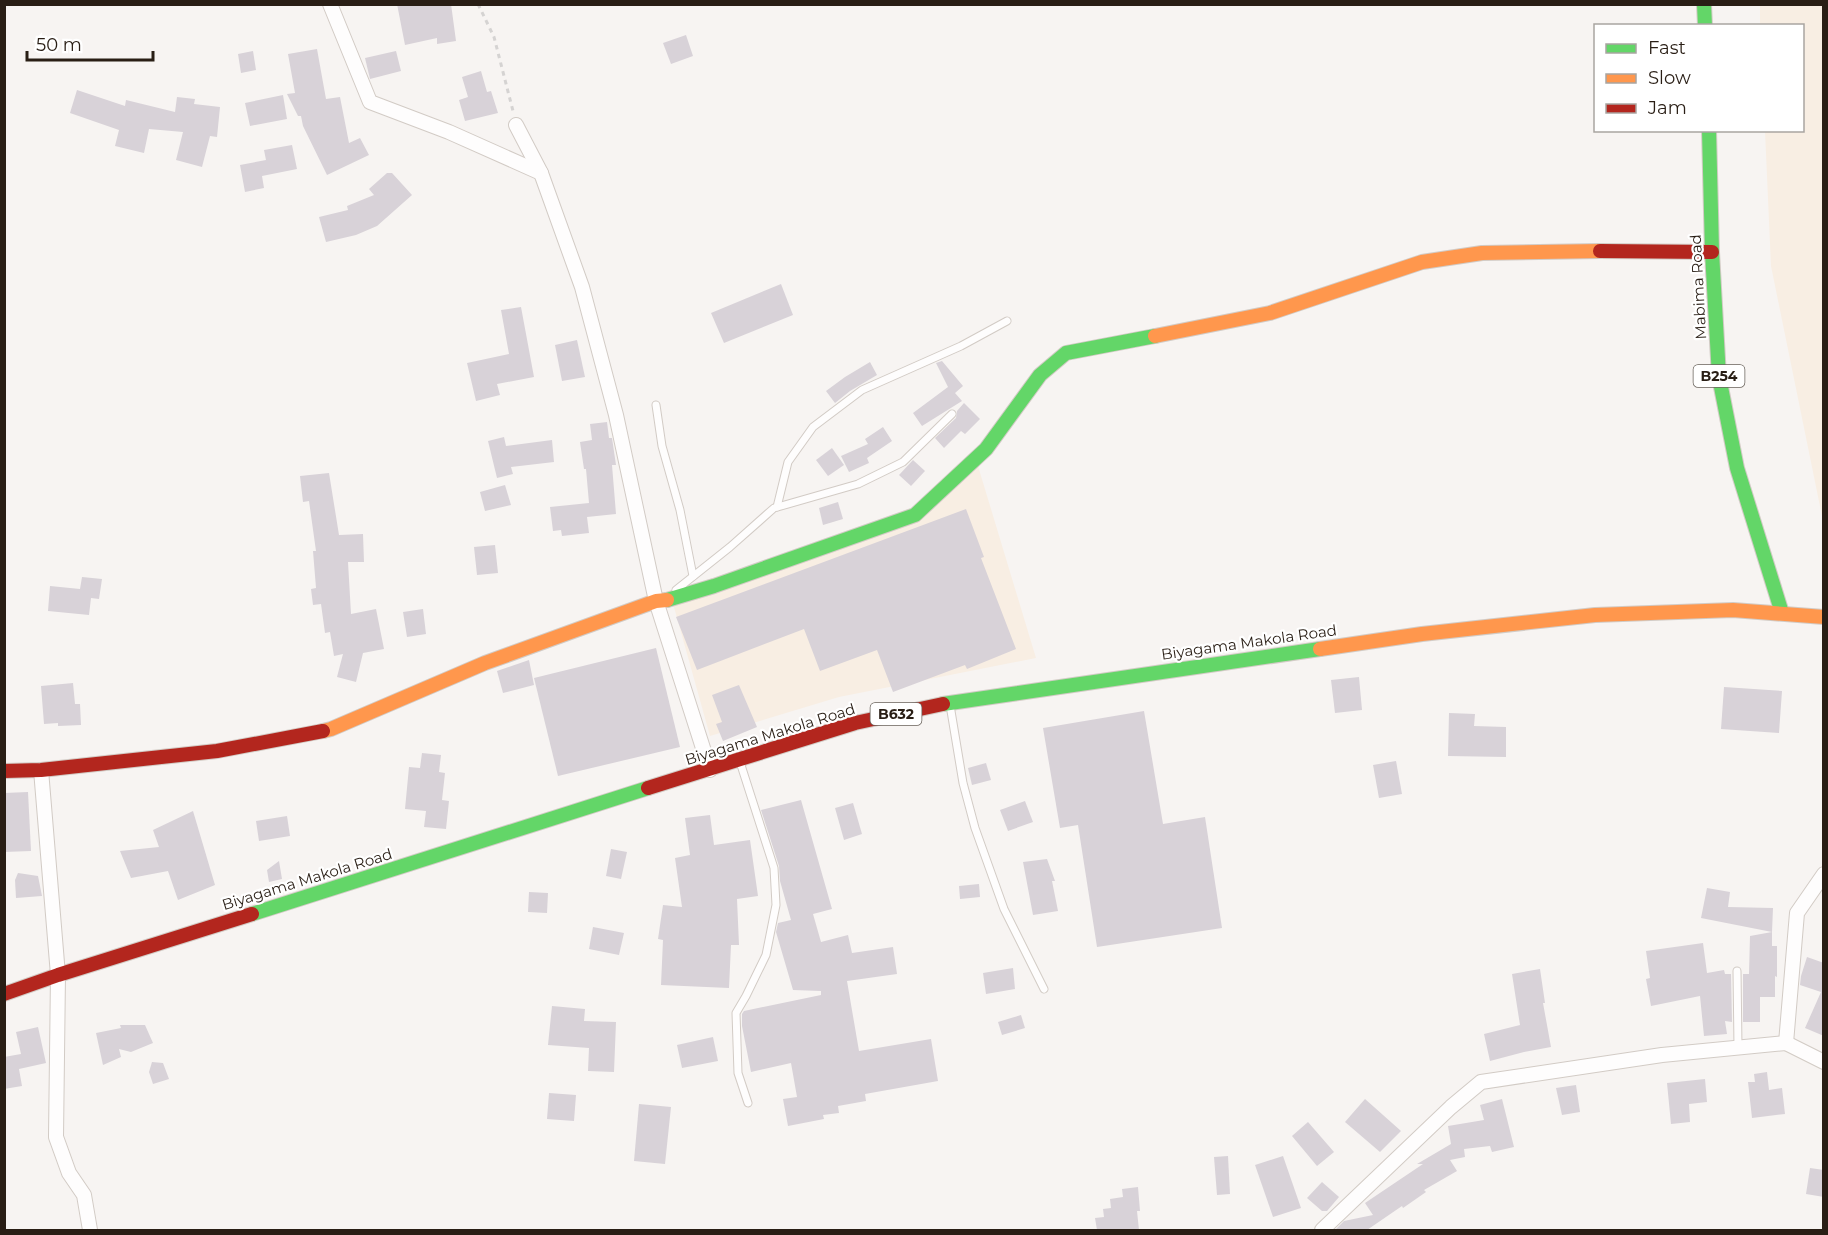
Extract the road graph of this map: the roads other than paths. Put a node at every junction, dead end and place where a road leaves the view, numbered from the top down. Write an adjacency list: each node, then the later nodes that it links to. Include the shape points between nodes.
1 (330, 4): 6 (street, via 370,102)
2 (1704, 4): 3 (main road)
3 (1705, 24)
4 (516, 124): 6 (street)
5 (1709, 132): 7 (main road, Mabima Road / B254)
6 (540, 173): 13 (street, via 582,287)
7 (1712, 252): 13 (main road, via 1482,253 1422,262 1270,313 1066,352 1040,375 986,449 915,515 714,586); 14 (main road, Mabima Road / B254, via 1719,377 1737,468)
8 (1007, 321): 11 (lane, via 862,390 813,427 788,462)
9 (656, 405): 12 (lane)
10 (952, 414): 11 (lane, via 903,462 858,484)
11 (777, 507): 12 (lane)
12 (693, 576): 13 (lane)
13 (660, 600): 18 (main road, via 484,663 331,729 217,751); 19 (street)
14 (1782, 613): 15 (main road, Biyagama Makola Road / B632); 16 (main road, Biyagama Makola Road / B632, via 1683,611 1520,622)
15 (1824, 617)
16 (949, 702): 17 (main road, Biyagama Makola Road / B632, via 855,723); 24 (lane, via 975,828 1004,909)
17 (739, 760): 19 (main road, Biyagama Makola Road / B632); 29 (lane, via 774,868 776,905 766,955 736,1013 738,1073)
18 (41, 770): 20 (main road); 23 (street)
19 (710, 770): 23 (main road, Biyagama Makola Road / B632)
20 (4, 771)
21 (1824, 874): 26 (street, via 1797,913)
22 (1737, 971): 27 (lane)
23 (58, 975): 25 (main road, Biyagama Makola Road / B632); 30 (street, via 56,1137 69,1173 84,1195)
24 (1044, 989)
25 (4, 994)
26 (1786, 1043): 27 (street); 28 (street)
27 (1738, 1047): 31 (street, via 1481,1082)
28 (1824, 1062)
29 (748, 1103)
30 (90, 1230)
31 (1321, 1230)

